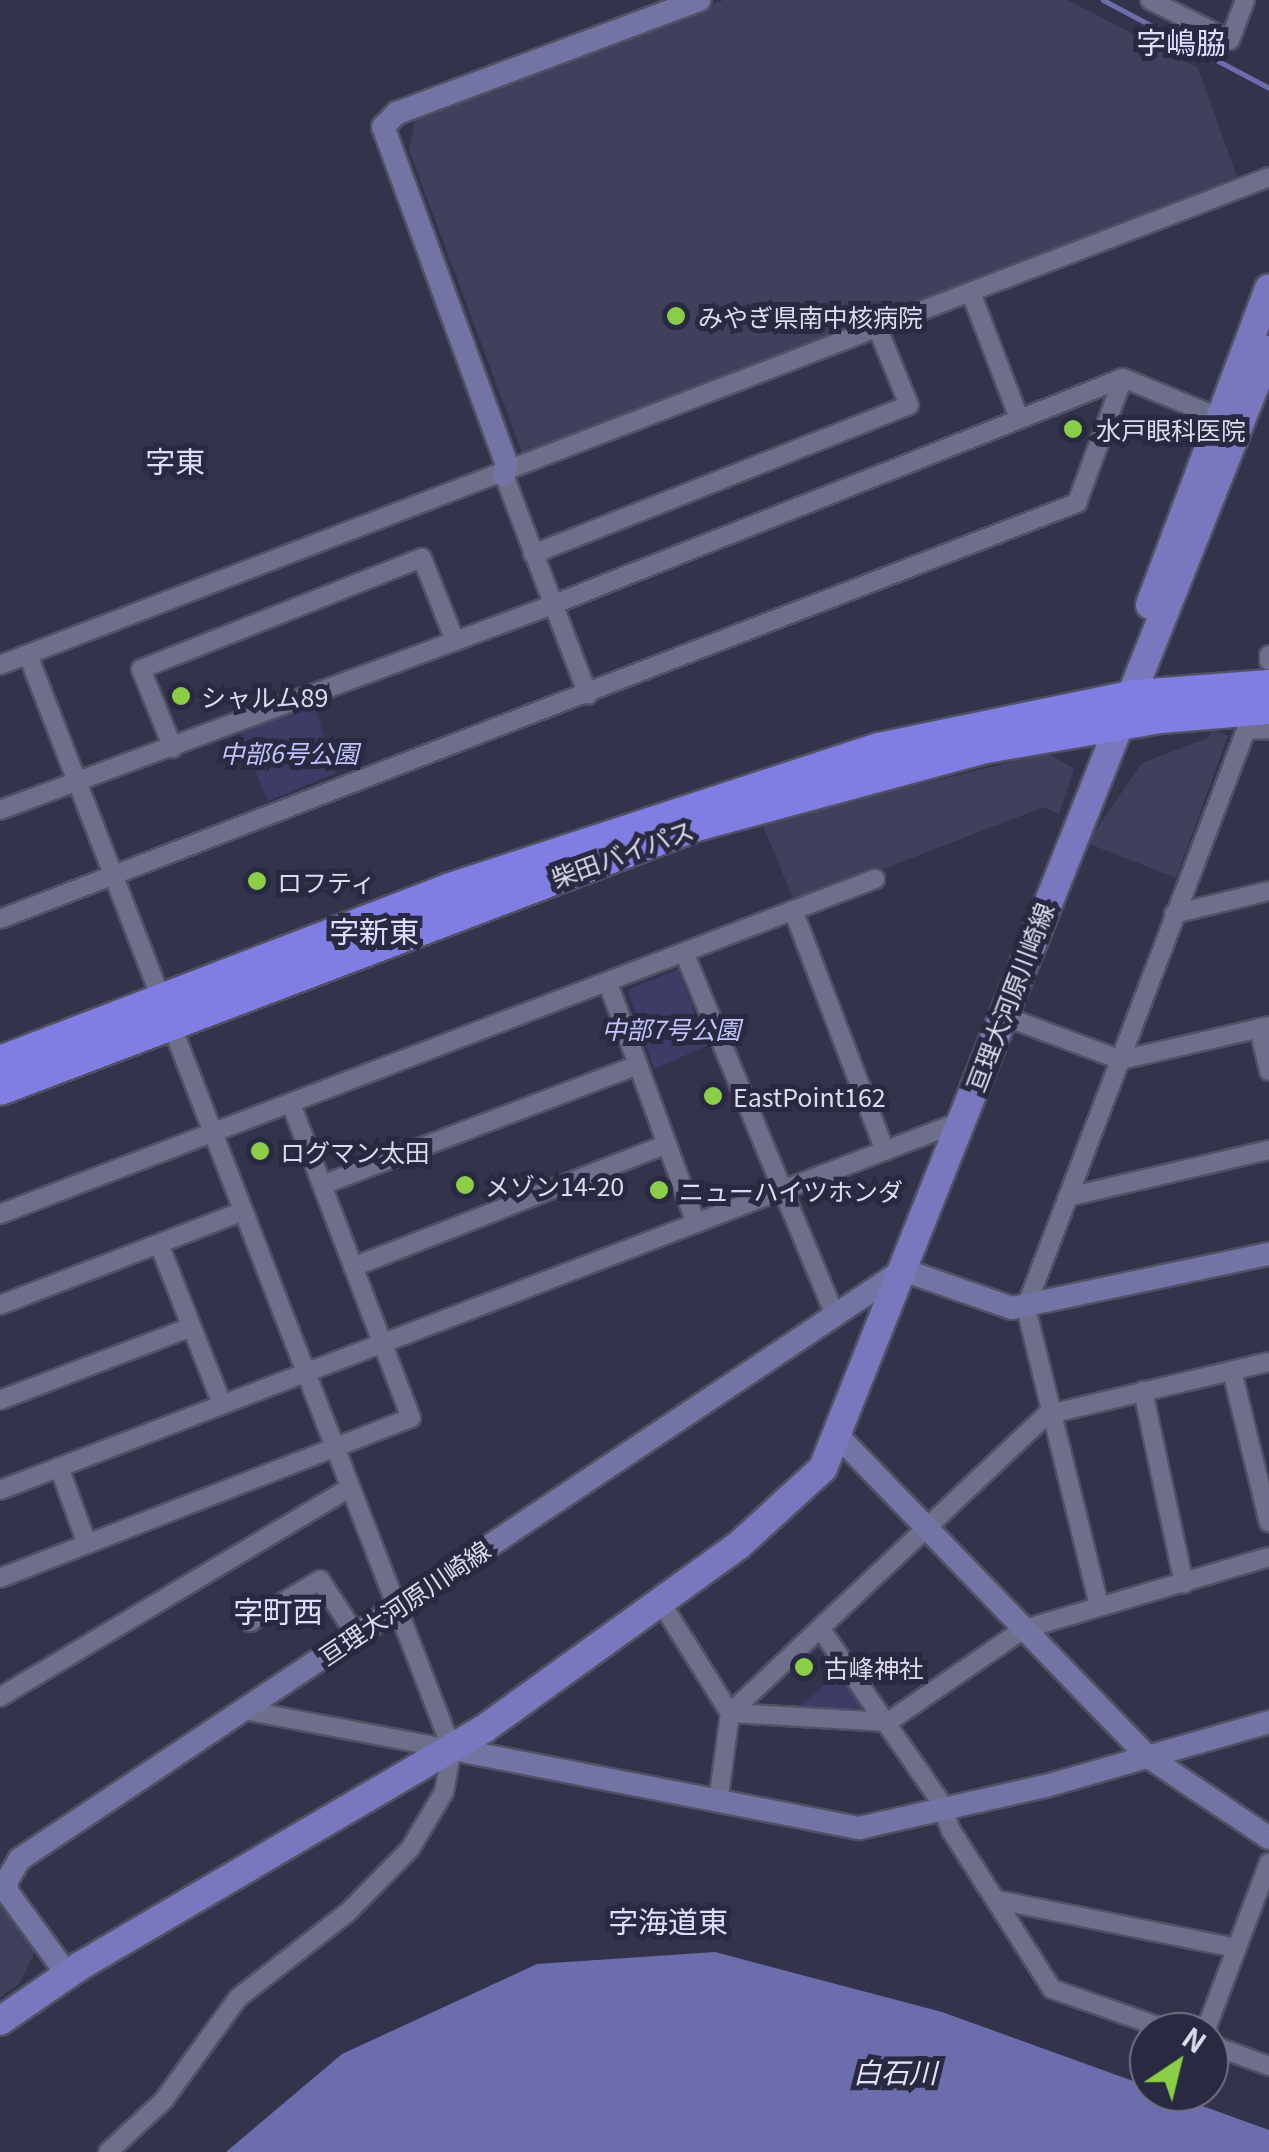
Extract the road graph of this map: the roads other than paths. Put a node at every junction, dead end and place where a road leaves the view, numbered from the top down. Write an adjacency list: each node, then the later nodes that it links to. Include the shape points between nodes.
1 (700, 0): 12 (street, via 397,114 384,128 507,465)
2 (1150, 0): 3 (street, via 1230,40)
3 (1245, 0)
4 (1269, 177): 6 (street)
5 (1269, 290): 8 (main road, 亘理大河原川崎線)
6 (971, 293): 7 (street); 10 (street)
7 (878, 329): 12 (street); 13 (street, via 909,405)
8 (1264, 349): 11 (main road, 亘理大河原川崎線); 20 (main road, 亘理大河原川崎線)
9 (1123, 378): 10 (street); 11 (street); 19 (street, via 1077,503)
10 (1019, 418): 14 (street)
11 (1220, 418): 20 (main road, 亘理大河原川崎線)
12 (504, 476): 13 (street); 16 (street)
13 (533, 554): 14 (street)
14 (552, 605): 15 (street); 19 (street)
15 (455, 641): 23 (street); 23 (street, via 422,558 141,668)
16 (28, 655): 17 (street); 24 (street)
17 (0, 666)
18 (1269, 685): 20 (highway, 柴田バイパス)
19 (588, 695): 26 (street)
20 (1122, 706): 21 (highway, 柴田バイパス); 34 (highway, 柴田バイパス, via 879,748 724,794 450,888); 35 (main road, 亘理大河原川崎線)
21 (1269, 709)
22 (1269, 729): 30 (street, via 1246,730)
23 (173, 748): 24 (street)
24 (74, 782): 25 (street); 26 (street)
25 (0, 810)
26 (111, 877): 31 (street); 34 (street)
27 (875, 879): 29 (street)
28 (1269, 892): 30 (street)
29 (793, 910): 32 (street); 47 (street)
30 (1174, 914): 38 (street)
31 (0, 919)
32 (685, 954): 33 (street); 49 (street)
33 (608, 984): 39 (street); 42 (street)
34 (162, 1013): 37 (highway, 柴田バイパス); 41 (highway, 柴田バイパス); 44 (street)
35 (1001, 1016): 38 (street); 43 (main road, 亘理大河原川崎線)
36 (1264, 1027): 38 (street); 40 (street)
37 (0, 1060)
38 (1121, 1060): 50 (street)
39 (638, 1065): 45 (street); 48 (street)
40 (1269, 1071)
41 (0, 1090)
42 (291, 1104): 44 (street); 48 (street)
43 (958, 1129): 47 (street, via 949,1126); 57 (main road, 亘理大河原川崎線)
44 (211, 1132): 51 (street); 52 (street)
45 (667, 1144): 53 (street); 56 (street)
46 (1269, 1150): 50 (street)
47 (885, 1151): 49 (street)
48 (322, 1185): 56 (street)
49 (780, 1191): 53 (street); 60 (street)
50 (1068, 1197): 59 (street)
51 (242, 1212): 54 (street); 65 (street)
52 (0, 1214)
53 (696, 1223): 62 (street)
54 (158, 1244): 58 (street); 61 (street)
55 (1269, 1254): 59 (street)
56 (353, 1266): 62 (street)
57 (903, 1270): 59 (street); 60 (street, 亘理大河原川崎線); 70 (main road, 亘理大河原川崎線)
58 (1, 1301)
59 (1026, 1307): 69 (street)
60 (834, 1316): 83 (street, 亘理大河原川崎線)
61 (191, 1327): 67 (street); 68 (street)
62 (382, 1342): 65 (street); 71 (street, via 411,1418)
63 (1269, 1362): 64 (street)
64 (1232, 1370): 66 (street); 75 (street)
65 (303, 1373): 68 (street); 71 (street)
66 (1142, 1391): 69 (street); 80 (street)
67 (0, 1400)
68 (222, 1404): 72 (street)
69 (1055, 1411): 76 (street); 82 (street)
70 (840, 1438): 76 (street); 81 (main road, 亘理大河原川崎線, via 810,1486)
71 (332, 1449): 74 (street); 77 (street)
72 (59, 1467): 73 (street); 77 (street)
73 (0, 1490)
74 (348, 1490): 83 (street); 88 (street)
75 (1269, 1524)
76 (929, 1530): 85 (street); 86 (street)
77 (87, 1544): 79 (street)
78 (1269, 1557): 80 (street)
79 (0, 1578)
80 (1184, 1584): 82 (street)
81 (660, 1601): 90 (street); 91 (main road, 亘理大河原川崎線)
82 (1099, 1605): 85 (street)
83 (394, 1609): 87 (street, 亘理大河原川崎線); 94 (street)
84 (250, 1622): 87 (street, via 320,1580)
85 (1024, 1628): 92 (street); 95 (street)
86 (822, 1631): 90 (street); 92 (street)
87 (356, 1635): 89 (street, 亘理大河原川崎線)
88 (0, 1697)
89 (244, 1710): 94 (street); 101 (street, 亘理大河原川崎線, via 20,1860)
90 (730, 1713): 92 (street); 97 (street)
91 (501, 1717): 94 (main road, 亘理大河原川崎線); 96 (street, via 500,1737)
92 (888, 1722): 98 (street)
93 (1269, 1722): 95 (street)
94 (452, 1749): 96 (street); 104 (main road, 亘理大河原川崎線); 110 (street, via 444,1792 410,1849 348,1913 238,1998 164,2100)
95 (1146, 1756): 98 (street); 99 (street)
96 (519, 1762): 97 (street)
97 (718, 1803): 98 (street, via 859,1828)
98 (944, 1812): 102 (street)
99 (1269, 1838)
100 (1269, 1863): 103 (street)
101 (3, 1882): 104 (street, 亘理大河原川崎線)
102 (998, 1900): 103 (street); 106 (street, via 1052,1989)
103 (1235, 1948): 105 (street)
104 (67, 1974): 107 (main road, 亘理大河原川崎線)
105 (1212, 2012)
106 (1129, 2016)
107 (0, 2022)
108 (1229, 2051): 109 (street)
109 (1269, 2066)
110 (108, 2152)

